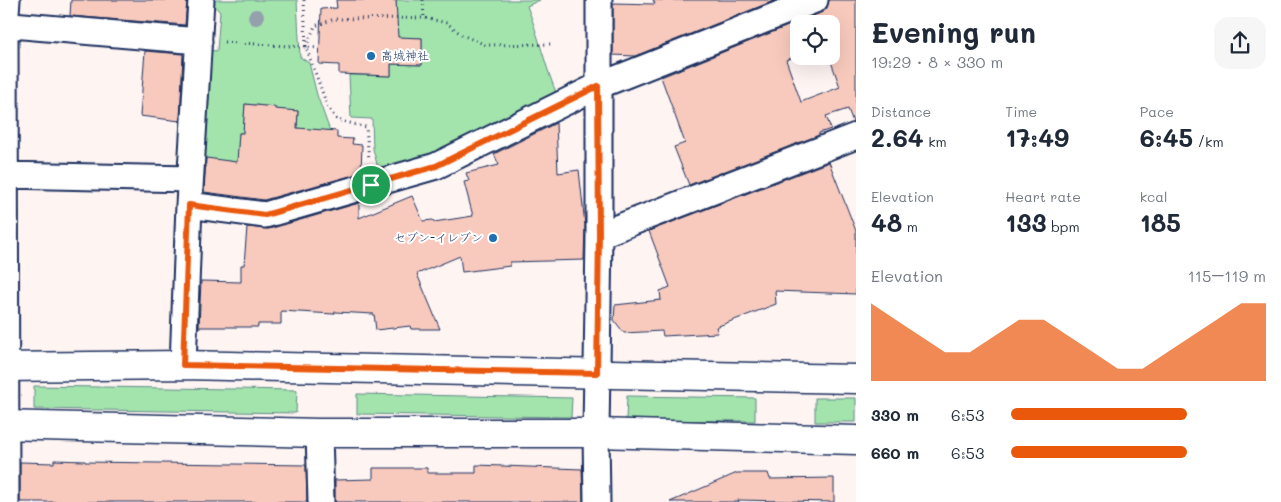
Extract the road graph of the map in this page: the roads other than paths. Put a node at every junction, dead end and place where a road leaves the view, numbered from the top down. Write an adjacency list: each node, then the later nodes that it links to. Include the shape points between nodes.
1 (7, 0): 5 (street)
2 (201, 0): 6 (street)
3 (599, 0): 7 (street)
4 (815, 0): 7 (street)
5 (3, 25): 6 (street); 9 (street)
6 (199, 41): 10 (street)
7 (598, 86): 11 (street, via 436,166 371,185 265,215); 12 (street)
8 (856, 136): 12 (street)
9 (5, 175): 10 (street); 14 (street)
10 (190, 179): 11 (street)
11 (189, 205): 13 (street)
12 (599, 235): 15 (street)
13 (183, 365): 14 (street); 15 (street)
14 (3, 367): 17 (street)
15 (597, 373): 16 (street); 19 (street)
16 (856, 379)
17 (3, 425): 18 (street); 21 (street)
18 (319, 433): 19 (street); 22 (street)
19 (596, 433): 20 (street); 23 (street)
20 (856, 440)
21 (6, 502)
22 (321, 502)
23 (598, 502)

